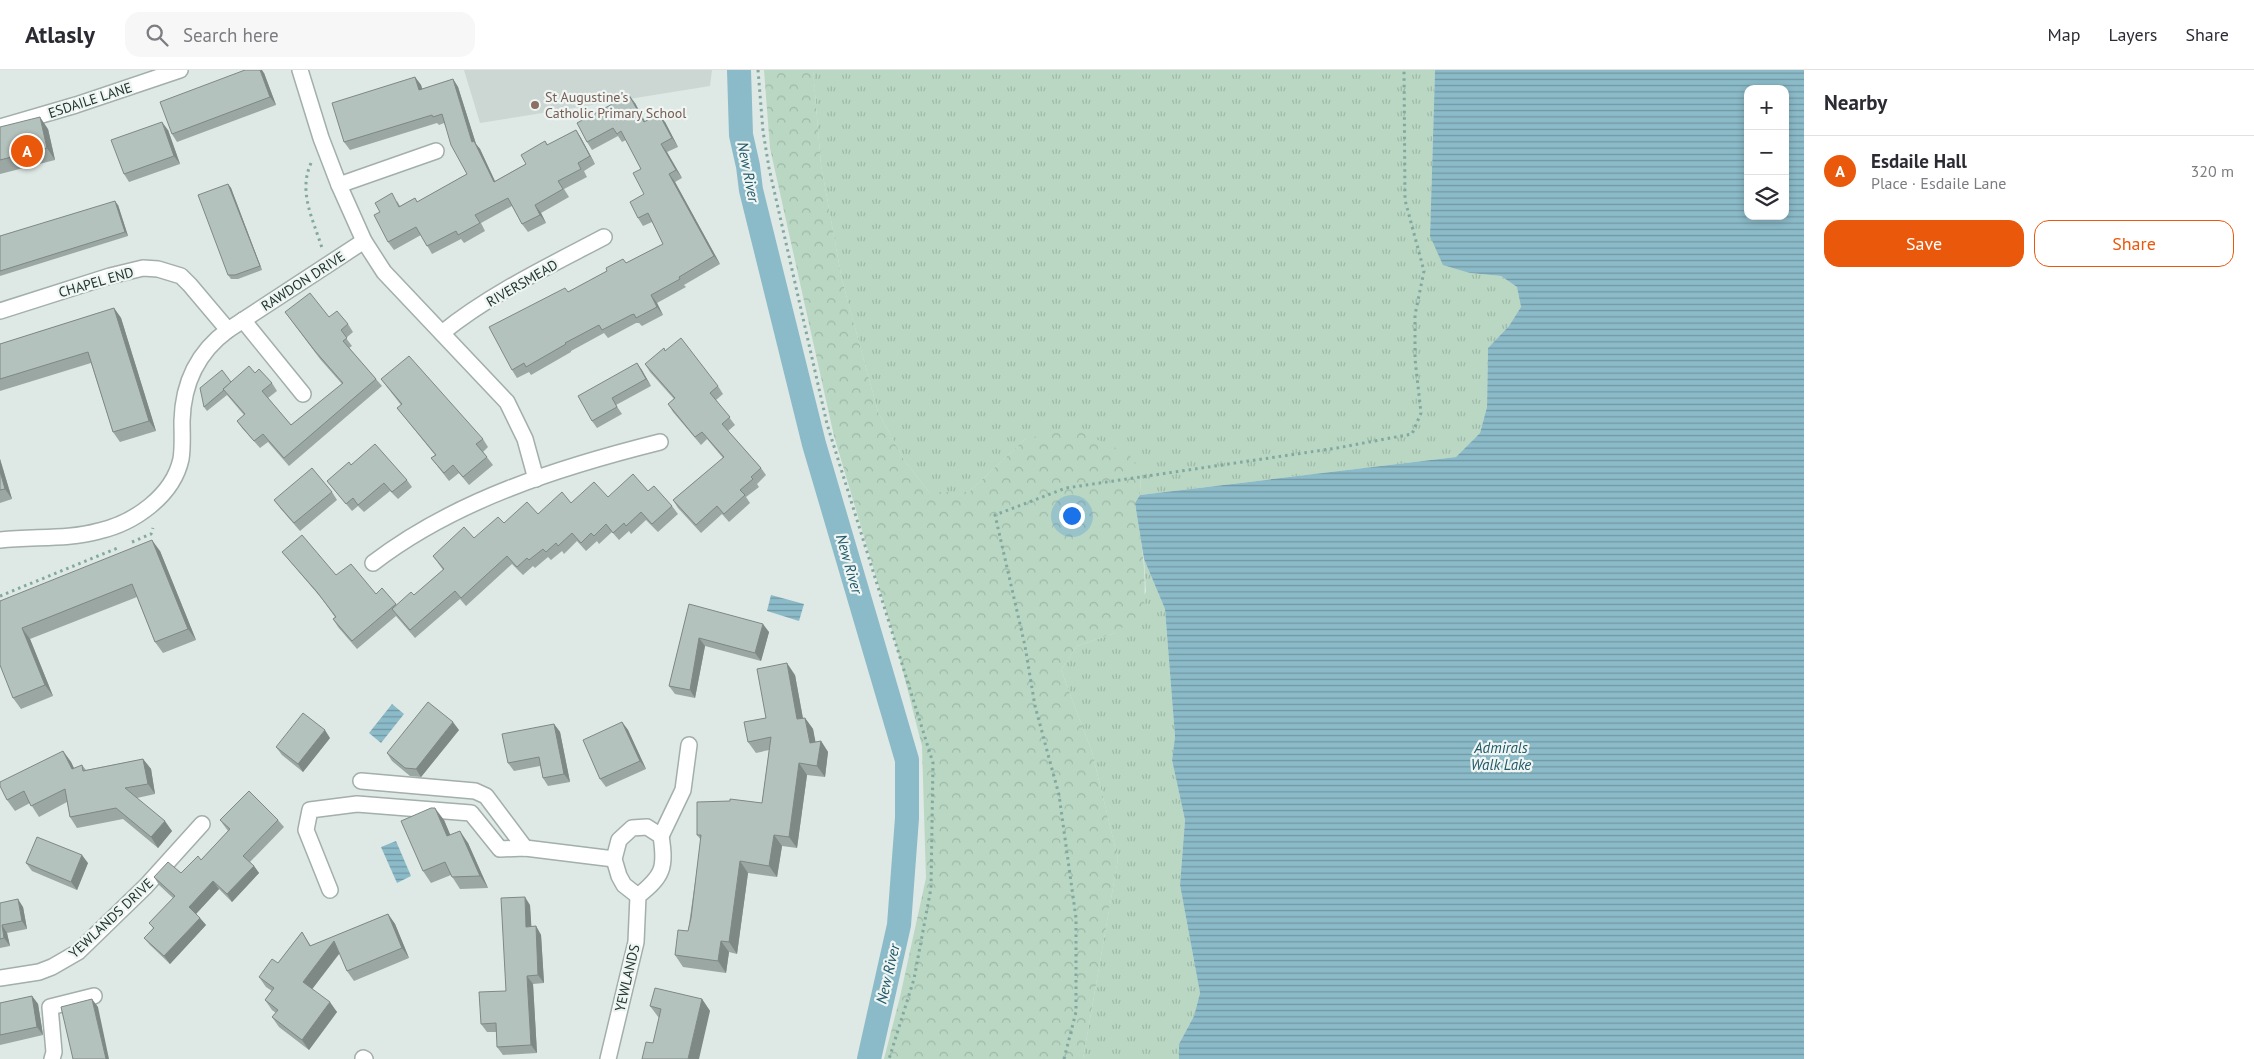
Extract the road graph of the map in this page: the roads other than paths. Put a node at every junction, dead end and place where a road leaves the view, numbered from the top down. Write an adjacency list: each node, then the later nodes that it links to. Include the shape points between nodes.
1 (180, 70): 3 (street, ESDAILE LANE)
2 (300, 70): 5 (street)
3 (0, 127)
4 (436, 151): 5 (street)
5 (339, 185): 7 (street)
6 (604, 237): 11 (street, RIVERSMEAD, via 498,295)
7 (364, 241): 9 (street, RAWDON DRIVE); 11 (street, via 384,272)
8 (0, 310): 10 (street, CHAPEL END, via 110,276 143,268 158,269 180,276)
9 (242, 320): 10 (street, RAWDON DRIVE); 12 (street)
10 (228, 330): 15 (street, RAWDON DRIVE, via 212,342 192,372 183,408 178,470 157,500 117,526 99,531)
11 (442, 333): 14 (street, via 507,402 525,439)
12 (303, 394)
13 (660, 442): 14 (street)
14 (536, 479): 16 (street, via 478,502 426,528)
15 (0, 540)
16 (373, 563)
17 (689, 745): 20 (street, via 683,790)
18 (360, 781): 21 (street, via 475,791 486,796)
19 (202, 824): 25 (street, YEWLANDS DRIVE, via 146,886 78,952 52,967)
20 (660, 836): 22 (street, via 647,827 632,828 619,840); 24 (street, via 664,867 655,883)
21 (525, 848): 22 (street); 23 (street, via 500,849 471,813 357,804 310,810 306,830)
22 (614, 859): 24 (street, via 624,885)
23 (330, 890)
24 (638, 896): 28 (street, YEWLANDS, via 636,942)
25 (0, 978)
26 (94, 996): 27 (street, via 50,1007)
27 (52, 1059)
28 (608, 1059)

